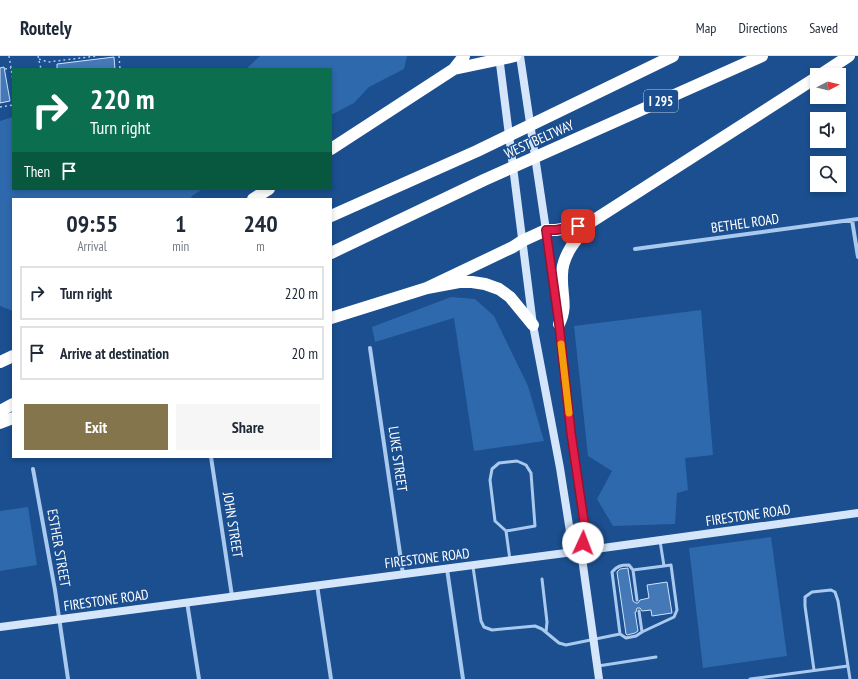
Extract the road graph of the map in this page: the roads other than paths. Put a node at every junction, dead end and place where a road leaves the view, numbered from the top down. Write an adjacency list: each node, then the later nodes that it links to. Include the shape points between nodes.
1 (464, 56): 9 (highway)
2 (515, 56): 7 (highway)
3 (520, 56): 18 (main road)
4 (673, 56): 14 (highway, WEST BELTWAY / I 295, via 477,151)
5 (762, 56): 21 (highway, WEST BELTWAY / I 295, via 484,180)
6 (849, 56): 8 (highway)
7 (499, 58): 9 (highway); 19 (main road)
8 (830, 68)
9 (454, 69): 11 (highway)
10 (810, 81): 17 (highway)
11 (332, 148)
12 (268, 190): 13 (highway)
13 (256, 198)
14 (332, 216)
15 (858, 219): 16 (street, BETHEL ROAD)
16 (852, 220): 20 (street, BETHEL ROAD); 22 (street)
17 (591, 222): 18 (highway); 25 (highway, via 577,239 563,264 564,309)
18 (546, 230): 19 (highway); 25 (main road)
19 (522, 241): 23 (highway); 26 (main road)
20 (635, 249)
21 (332, 253)
22 (858, 257)
23 (427, 288): 24 (highway); 26 (highway, via 459,282 485,284 499,289 510,297)
24 (332, 318)
25 (559, 324): 37 (main road, via 586,535)
26 (533, 325): 37 (main road, via 571,538)
27 (370, 348): 43 (street, LUKE STREET)
28 (12, 405): 29 (highway)
29 (0, 411)
30 (12, 418): 31 (highway)
31 (0, 423)
32 (211, 458): 50 (street, JOHN STREET)
33 (33, 469): 56 (street, ESTHER STREET)
34 (858, 513): 36 (main road, FIRESTONE ROAD)
35 (506, 531): 35 (lane, via 536,526 531,473 526,465 518,461 499,463 492,469 490,480 495,521); 38 (lane)
36 (660, 541): 37 (main road, FIRESTONE ROAD); 40 (lane)
37 (581, 551): 38 (main road, FIRESTONE ROAD); 63 (main road)
38 (510, 560): 39 (main road, FIRESTONE ROAD)
39 (473, 565): 41 (main road, FIRESTONE ROAD); 60 (lane, via 484,627 492,630 535,626)
40 (664, 566): 42 (lane); 61 (lane, via 670,565 677,610 674,617)
41 (447, 569): 43 (main road, FIRESTONE ROAD); 71 (street)
42 (632, 573): 45 (lane, via 628,565 620,565 612,572); 51 (lane)
43 (403, 574): 47 (main road, FIRESTONE ROAD)
44 (617, 576): 45 (lane)
45 (613, 577): 49 (lane)
46 (542, 579): 60 (lane, via 548,622)
47 (317, 585): 50 (main road, FIRESTONE ROAD); 70 (street)
48 (619, 587): 49 (lane)
49 (614, 588): 52 (lane)
50 (232, 596): 54 (main road, FIRESTONE ROAD)
51 (635, 598)
52 (616, 599): 53 (lane); 58 (lane)
53 (621, 599)
54 (187, 602): 56 (main road, FIRESTONE ROAD); 69 (street)
55 (639, 611): 61 (lane, via 638,622)
56 (60, 619): 59 (main road, FIRESTONE ROAD); 68 (street, ESTHER STREET)
57 (624, 625): 58 (lane)
58 (619, 626): 62 (lane)
59 (0, 627)
60 (546, 632): 63 (lane, via 559,643 566,645)
61 (642, 632): 62 (lane, via 626,638)
62 (620, 634): 63 (lane)
63 (593, 640): 65 (main road)
64 (656, 657): 65 (lane)
65 (597, 666): 72 (main road)
66 (848, 666): 67 (lane); 67 (lane, via 835,592 812,592 805,597 805,606); 74 (lane)
67 (814, 670): 73 (lane)
68 (68, 679)
69 (199, 679)
70 (331, 679)
71 (463, 679)
72 (599, 679)
73 (750, 679)
74 (850, 679)

